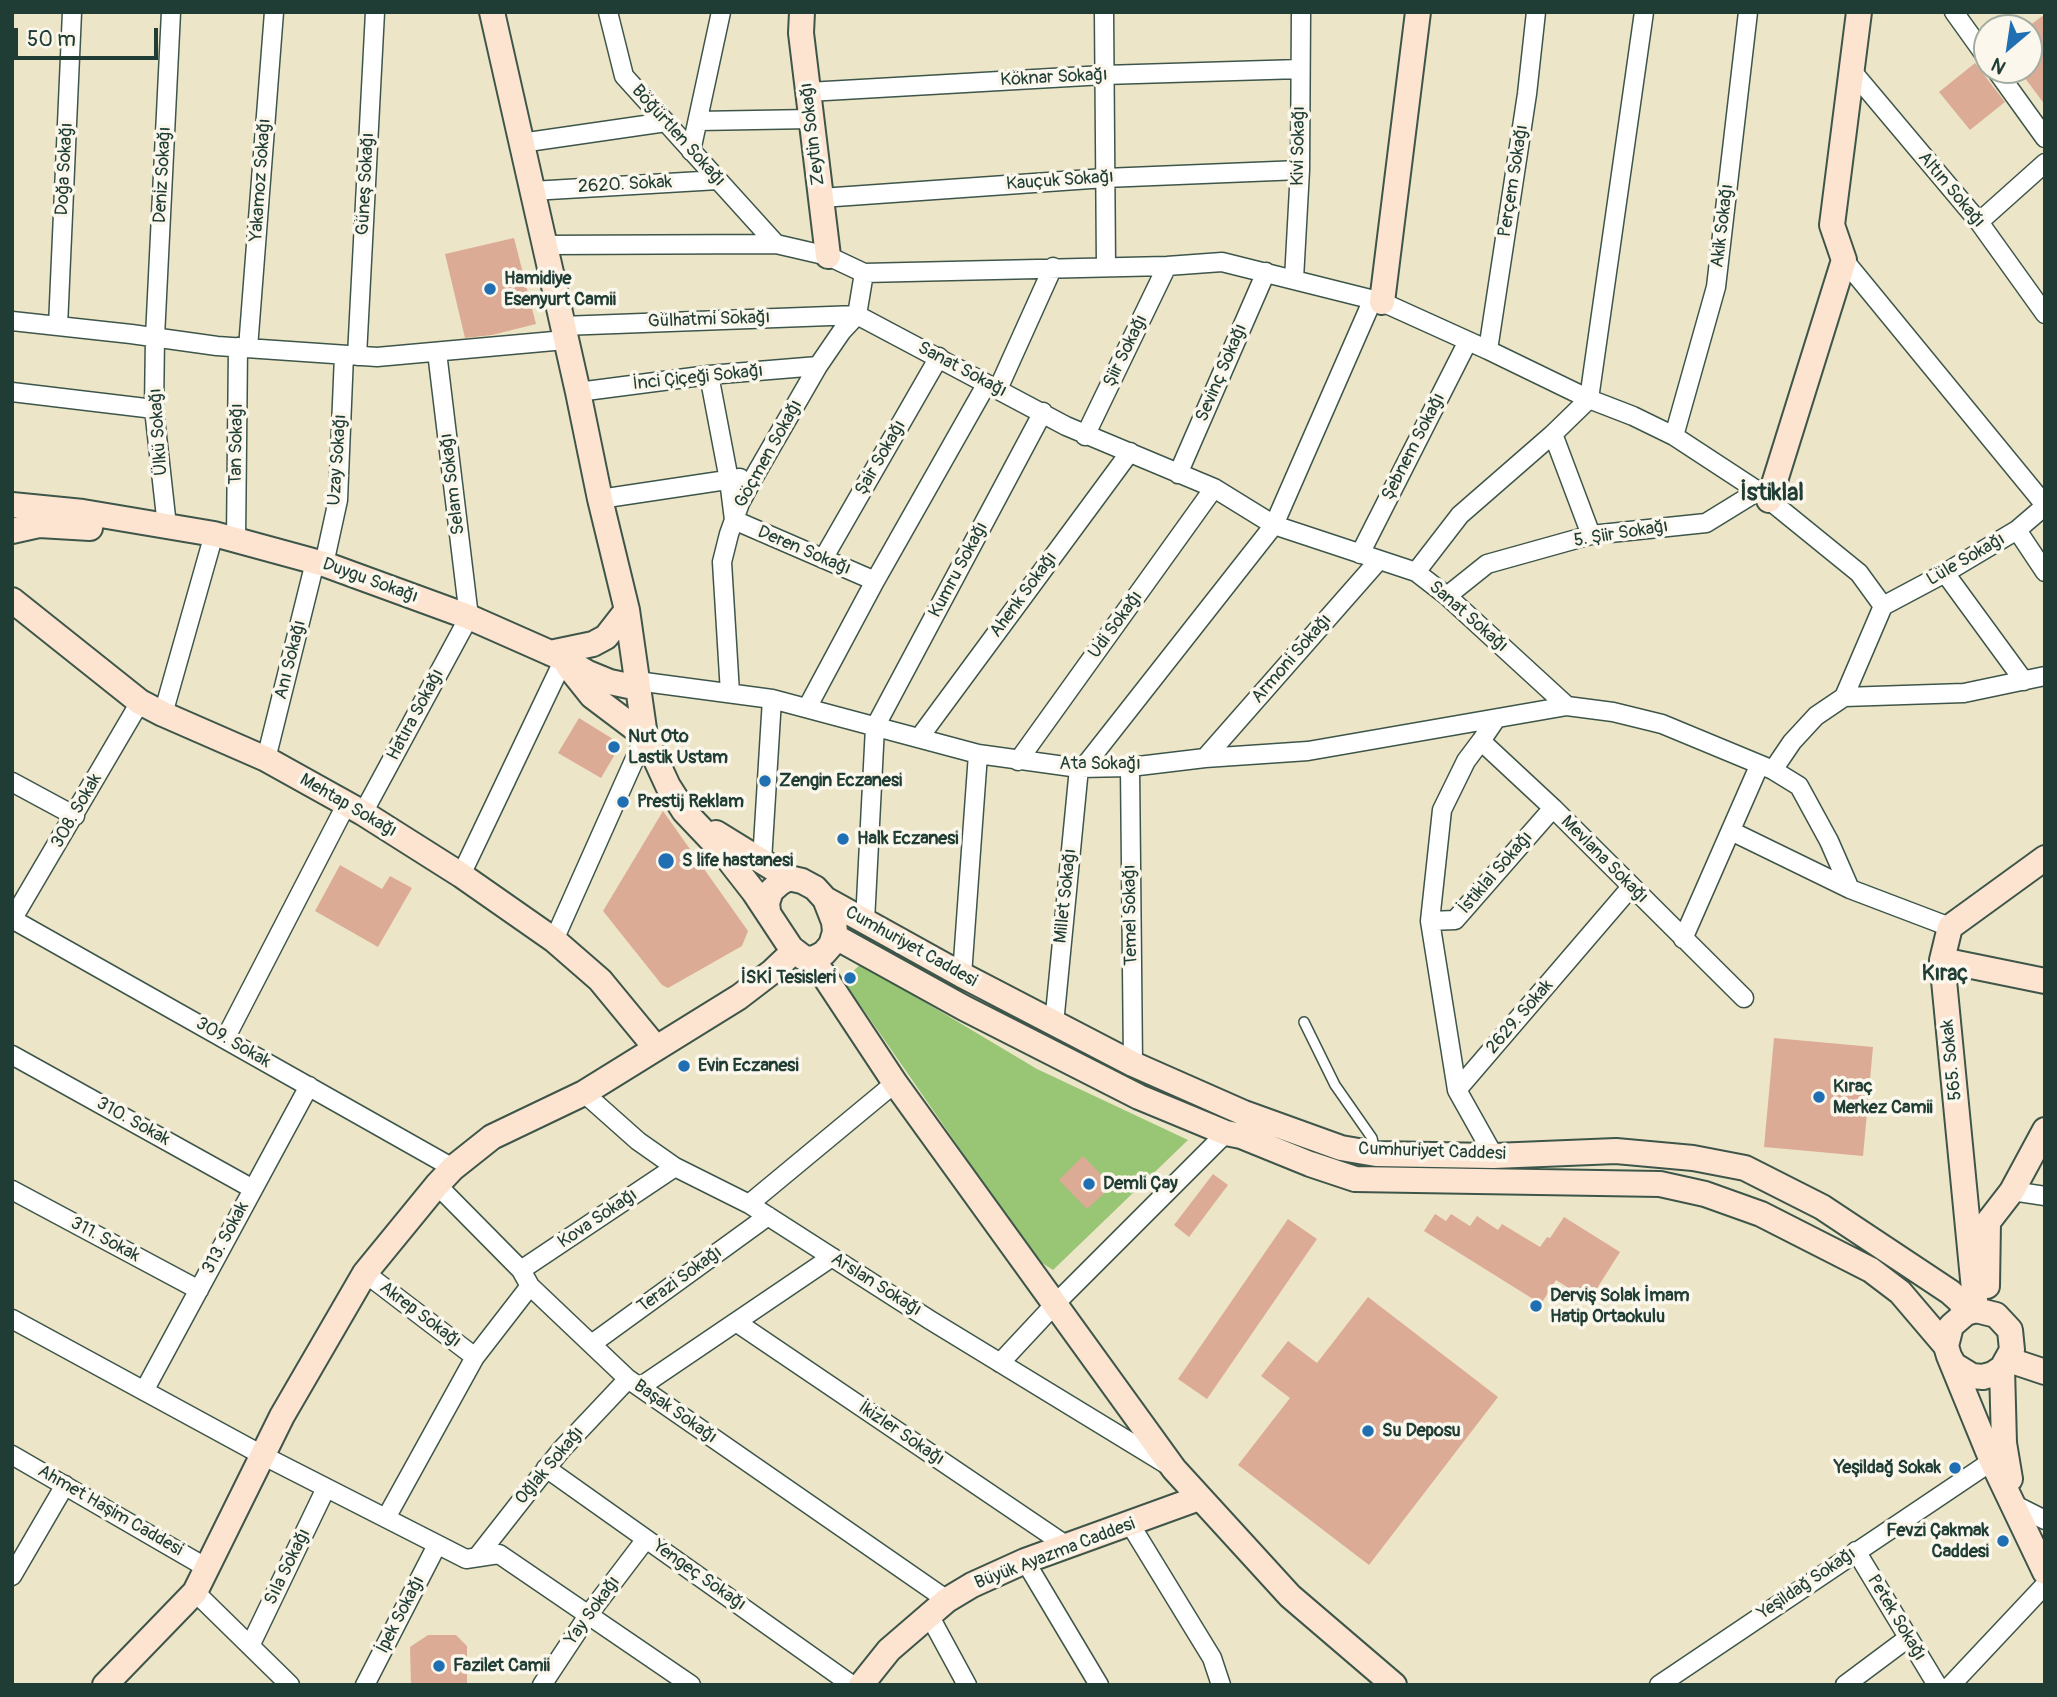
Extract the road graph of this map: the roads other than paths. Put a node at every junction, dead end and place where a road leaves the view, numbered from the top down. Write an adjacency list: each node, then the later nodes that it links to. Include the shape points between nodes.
1 (72, 12): 50 (street, Doğa Sokağı)
2 (172, 12): 52 (street, Deniz Sokağı)
3 (274, 12): 54 (street, Yakamoz Sokağı)
4 (375, 12): 57 (street, Güneş Sokağı)
5 (492, 12): 27 (main road)
6 (608, 12): 25 (street, Böğürtlen Sokağı, via 624,76)
7 (721, 12): 24 (street)
8 (802, 12): 22 (main road, Zeytin Sokağı)
9 (1104, 12): 20 (street)
10 (1301, 12): 18 (street, Kivi Sokağı)
11 (1418, 12): 46 (main road)
12 (1536, 12): 55 (street, Perçem Sokağı)
13 (1644, 12): 64 (street)
14 (1748, 12): 69 (street, Akik Sokağı, via 1716,287)
15 (1858, 12): 19 (main road)
16 (1954, 12): 17 (street)
17 (1973, 38)
18 (1300, 69): 20 (street, Köknar Sokağı); 30 (street, Kivi Sokağı)
19 (1852, 71): 35 (street, Altın Sokağı); 39 (main road, via 1832,225)
20 (1104, 75): 22 (street, Köknar Sokağı); 31 (street)
21 (2006, 84): 26 (street)
22 (808, 92): 23 (main road, Zeytin Sokağı)
23 (811, 119): 24 (street); 34 (main road, Zeytin Sokağı)
24 (698, 121): 28 (street)
25 (666, 122): 27 (street); 28 (street, Böğürtlen Sokağı)
26 (2045, 138)
27 (521, 144): 33 (main road)
28 (691, 151): 32 (street, Böğürtlen Sokağı)
29 (2045, 163): 35 (street)
30 (1300, 170): 31 (street, Kauçuk Sokağı); 45 (street, Kivi Sokağı)
31 (1105, 177): 34 (street, Kauçuk Sokağı); 42 (street)
32 (718, 180): 33 (street, 2620. Sokak); 36 (street, Böğürtlen Sokağı)
33 (532, 191): 37 (main road)
34 (821, 198): 38 (main road, Zeytin Sokağı)
35 (1979, 222): 47 (street, Altın Sokağı)
36 (776, 244): 37 (street); 38 (street)
37 (544, 245): 51 (main road)
38 (828, 256): 44 (street)
39 (1844, 260): 75 (main road); 78 (street)
40 (1167, 266): 42 (street); 43 (street, via 1222,262); 68 (street, Şiir Sokağı)
41 (1052, 267): 42 (street); 44 (street); 61 (street)
42 (1106, 267)
43 (1266, 272): 45 (street); 71 (street, Sevinç Sokağı)
44 (864, 273): 48 (street)
45 (1294, 279): 46 (street)
46 (1378, 301): 53 (street); 80 (street)
47 (2045, 314)
48 (857, 315): 51 (street, Gülhatmi Sokağı); 58 (street, Sanat Sokağı); 59 (street, Göçmen Sokağı)
49 (12, 321): 50 (street, Gülhatmi Sokağı)
50 (58, 326): 52 (street, Gülhatmi Sokağı)
51 (563, 333): 56 (street, Gülhatmi Sokağı); 63 (main road)
52 (155, 337): 54 (street, Gülhatmi Sokağı); 65 (street, Ülkü Sokağı)
53 (1468, 341): 55 (street); 86 (street, Şebnem Sokağı)
54 (243, 348): 57 (street, Gülhatmi Sokağı); 85 (street, Tan Sokağı)
55 (1488, 349): 64 (street)
56 (437, 352): 57 (street, Gülhatmi Sokağı); 98 (street, Selam Sokağı)
57 (351, 356): 89 (street, Uzay Sokağı, via 338,500)
58 (939, 357): 61 (street, Sanat Sokağı); 87 (street, Şair Sokağı)
59 (818, 366): 60 (street, İnci Çiçeği Sokağı); 72 (street, Göçmen Sokağı)
60 (709, 375): 63 (street, İnci Çiçeği Sokağı); 73 (street)
61 (992, 387): 66 (street, Sanat Sokağı); 93 (street)
62 (12, 392): 65 (street)
63 (578, 392): 76 (main road)
64 (1589, 399): 67 (street); 69 (street)
65 (155, 409): 81 (street, Ülkü Sokağı)
66 (1043, 412): 68 (street, Sanat Sokağı); 111 (street, Kumru Sokağı)
67 (1553, 434): 84 (street); 90 (street, via 1460,515)
68 (1085, 436): 70 (street, Sanat Sokağı)
69 (1674, 436): 75 (street)
70 (1130, 452): 71 (street, Sanat Sokağı); 113 (street, Ahenk Sokağı)
71 (1178, 474): 74 (street, Sanat Sokağı)
72 (754, 477): 73 (street); 79 (street, Göçmen Sokağı)
73 (729, 480): 76 (street); 79 (street)
74 (1214, 488): 80 (street, Sanat Sokağı); 118 (street, Udi Sokağı)
75 (1764, 496): 84 (street, 5. Şiir Sokağı, via 1706,523); 96 (street, via 1859,573)
76 (600, 499): 97 (main road)
77 (12, 505): 81 (main road)
78 (2045, 505): 82 (street, Lüle Sokağı)
79 (734, 520): 87 (street, Deren Sokağı); 103 (street, Göçmen Sokağı, via 722,562)
80 (1274, 525): 86 (street, Sanat Sokağı); 120 (street)
81 (167, 526): 83 (main road, via 39,525); 85 (main road, Duygu Sokağı)
82 (2017, 530): 91 (street); 92 (street, Lüle Sokağı)
83 (12, 531)
84 (1591, 536): 94 (street, 5. Şiir Sokağı, via 1487,564)
85 (225, 537): 89 (main road, Duygu Sokağı); 109 (street, Tan Sokağı)
86 (1360, 554): 88 (street, Sanat Sokağı)
87 (823, 559): 93 (street, Deren Sokağı)
88 (1379, 560): 90 (street, Sanat Sokağı); 116 (street, Armoni Sokağı)
89 (320, 563): 98 (main road, Duygu Sokağı); 117 (street, Anı Sokağı)
90 (1416, 572): 94 (street, Sanat Sokağı)
91 (2045, 572)
92 (1945, 573): 96 (street, Lüle Sokağı); 101 (street)
93 (875, 581): 108 (street)
94 (1447, 596): 107 (street, Sanat Sokağı)
95 (12, 601): 106 (main road, Mehtap Sokağı)
96 (1883, 606): 104 (street)
97 (627, 610): 99 (main road, via 606,637); 102 (main road)
98 (469, 617): 99 (main road, Duygu Sokağı); 123 (street, Hatıra Sokağı)
99 (557, 656): 102 (main road, Duygu Sokağı, via 610,682); 112 (main road, via 592,696); 130 (street)
100 (2045, 676): 101 (street)
101 (2024, 681): 104 (street, via 1964,693)
102 (637, 682): 103 (street, Ata Sokağı); 112 (main road)
103 (730, 693): 105 (street, Ata Sokağı)
104 (1844, 697): 121 (street, via 1816,716)
105 (772, 699): 108 (street, Ata Sokağı); 129 (street)
106 (140, 702): 109 (main road, Mehtap Sokağı); 126 (street, 308. Sokak)
107 (1567, 706): 110 (street, Ata Sokağı); 121 (street, via 1662,724)
108 (807, 708): 111 (street, Ata Sokağı)
109 (163, 715): 117 (main road, Mehtap Sokağı)
110 (1496, 719): 114 (street); 116 (street, Ata Sokağı, via 1308,751)
111 (876, 727): 113 (street, Ata Sokağı); 137 (street)
112 (645, 736): 125 (main road); 142 (street)
113 (919, 738): 115 (street, Ata Sokağı)
114 (1481, 741): 124 (street, Mevlana Sokağı); 138 (street, via 1442,810)
115 (978, 754): 118 (street, Ata Sokağı); 145 (street)
116 (1205, 758): 119 (street, Ata Sokağı)
117 (266, 759): 123 (main road, Mehtap Sokağı)
118 (1018, 761): 120 (street, Ata Sokağı)
119 (1130, 767): 120 (street, Ata Sokağı); 153 (street, Temel Sokağı)
120 (1081, 768): 149 (street, Millet Sokağı)
121 (1766, 768): 127 (street); 133 (street, via 1799,786)
122 (12, 782): 126 (street)
123 (355, 808): 130 (main road, Mehtap Sokağı); 150 (street, Hatıra Sokağı)
124 (1553, 808): 132 (street, Mevlana Sokağı); 138 (street, İstiklal Sokağı, via 1455,920)
125 (684, 811): 129 (main road); 135 (main road)
126 (75, 816): 136 (street, 308. Sokak)
127 (1731, 831): 133 (street); 141 (street)
128 (2045, 858): 139 (main road)
129 (762, 860): 131 (main road)
130 (461, 875): 142 (main road, Mehtap Sokağı)
131 (789, 878): 134 (main road, via 815,888); 135 (main road, via 771,891)
132 (1632, 887): 141 (street, Mevlana Sokağı); 156 (street, 2629. Sokak)
133 (1850, 889): 139 (street)
134 (825, 899): 137 (main road, Cumhuriyet Caddesi); 140 (main road)
135 (768, 911): 143 (main road, via 779,934)
136 (12, 919): 150 (street, 309. Sokak)
137 (865, 921): 145 (main road, Cumhuriyet Caddesi)
138 (1430, 921): 156 (street)
139 (1950, 927): 144 (main road, 565. Sokak)
140 (834, 936): 143 (main road, via 824,953); 159 (main road, Cumhuriyet Caddesi, via 1139,1097)
141 (1683, 939): 147 (street, Mevlana Sokağı)
142 (554, 940): 151 (main road, Mehtap Sokağı, via 600,980)
143 (803, 955): 151 (main road); 154 (main road)
144 (1942, 960): 146 (main road); 175 (main road, 565. Sokak)
145 (962, 975): 149 (main road, Cumhuriyet Caddesi)
146 (2045, 981)
147 (1744, 998)
148 (1304, 1022): 160 (lane, via 1335,1085 1372,1138)
149 (1054, 1024): 153 (main road, Cumhuriyet Caddesi)
150 (225, 1039): 155 (street, 309. Sokak)
151 (656, 1048): 157 (main road)
152 (12, 1055): 164 (street, 310. Sokak)
153 (1133, 1064): 160 (main road, Cumhuriyet Caddesi, via 1256,1117 1341,1148)
154 (895, 1083): 168 (street); 174 (main road)
155 (309, 1086): 163 (street, 309. Sokak); 164 (street, 313. Sokak)
156 (1457, 1090): 161 (street)
157 (584, 1093): 162 (street, Arslan Sokağı); 163 (main road, via 492,1136)
158 (2045, 1130): 166 (main road)
159 (1226, 1133): 174 (street); 179 (main road, Cumhuriyet Caddesi, via 1355,1179 1660,1184 1705,1194 1760,1214 1871,1269 1900,1292)
160 (1376, 1154): 161 (main road, Cumhuriyet Caddesi)
161 (1494, 1156): 175 (main road, Cumhuriyet Caddesi, via 1616,1151 1745,1168 1822,1207)
162 (675, 1167): 168 (street, Arslan Sokağı); 172 (street, Kova Sokağı)
163 (445, 1177): 171 (main road); 172 (street, Başak Sokağı)
164 (253, 1189): 173 (street, 313. Sokak)
165 (12, 1190): 173 (street, 311. Sokak)
166 (2012, 1191): 167 (street); 175 (main road, via 1988,1222)
167 (2045, 1196)
168 (749, 1204): 169 (street, Arslan Sokağı)
169 (768, 1216): 170 (street, Arslan Sokağı); 178 (street, Terazi Sokağı)
170 (832, 1257): 177 (street, Oğlak Sokağı); 183 (street, Arslan Sokağı)
171 (365, 1273): 182 (street, Akrep Sokağı); 188 (main road)
172 (525, 1278): 178 (street, Başak Sokağı); 182 (street, Kova Sokağı)
173 (199, 1290): 186 (street, 313. Sokak)
174 (1056, 1303): 183 (street); 191 (main road)
175 (1976, 1311): 179 (main road, via 1951,1326); 180 (main road, via 2004,1321)
176 (12, 1319): 186 (street)
177 (736, 1322): 185 (street, Oğlak Sokağı); 201 (street, İkizler Sokağı)
178 (593, 1343): 185 (street, Başak Sokağı)
179 (1948, 1351): 180 (main road, via 1954,1365 1983,1377); 189 (main road)
180 (2008, 1356): 181 (main road); 184 (main road); 195 (main road, via 2004,1443)
181 (2045, 1356)
182 (475, 1357): 196 (street, Kova Sokağı)
183 (1000, 1363): 191 (street, Arslan Sokağı)
184 (2045, 1372)
185 (634, 1383): 190 (street, Oğlak Sokağı); 210 (street, Başak Sokağı)
186 (144, 1391): 188 (street)
187 (12, 1455): 192 (street, Ahmet Haşim Caddesi)
188 (262, 1455): 193 (street); 205 (main road)
189 (1992, 1461): 195 (main road); 202 (street, Yeşildağ Sokağı)
190 (546, 1468): 199 (street, Yengeç Sokağı); 203 (street, Oğlak Sokağı)
191 (1174, 1469): 194 (main road)
192 (65, 1485): 205 (street, Ahmet Haşim Caddesi); 207 (street)
193 (326, 1488): 196 (street); 213 (street, Sıla Sokağı)
194 (1199, 1498): 198 (main road, Büyük Ayazma Caddesi); 224 (main road, via 1290,1596)
195 (2013, 1504): 197 (street); 206 (main road)
196 (386, 1518): 200 (street)
197 (2045, 1520)
198 (1130, 1524): 201 (main road, Büyük Ayazma Caddesi); 223 (street, via 1212,1658)
199 (646, 1539): 211 (street, Yay Sokağı); 219 (street, Yengeç Sokağı)
200 (438, 1545): 203 (street, via 466,1559); 216 (street, İpek Sokağı)
201 (1067, 1546): 204 (main road, Büyük Ayazma Caddesi)
202 (1856, 1551): 212 (street, Petek Sokağı); 225 (street, Yeşildağ Sokağı)
203 (477, 1557): 211 (street, via 499,1554)
204 (1026, 1561): 210 (main road, Büyük Ayazma Caddesi, via 972,1585); 222 (street)
205 (207, 1568): 209 (main road)
206 (2045, 1572)
207 (12, 1576)
208 (2045, 1585): 228 (street)
209 (195, 1592): 213 (street); 214 (main road)
210 (938, 1608): 220 (main road, Büyük Ayazma Caddesi, via 889,1650); 221 (street)
211 (589, 1614): 217 (street, Yay Sokağı); 218 (street)
212 (1908, 1638): 226 (street); 227 (street, Petek Sokağı)
213 (250, 1646): 215 (street)
214 (105, 1685)
215 (290, 1685)
216 (365, 1685)
217 (542, 1685)
218 (691, 1685)
219 (852, 1685)
220 (861, 1685)
221 (967, 1685)
222 (1099, 1685)
223 (1221, 1685)
224 (1394, 1685)
225 (1658, 1685)
226 (1845, 1685)
227 (1937, 1685)
228 (1951, 1685)

